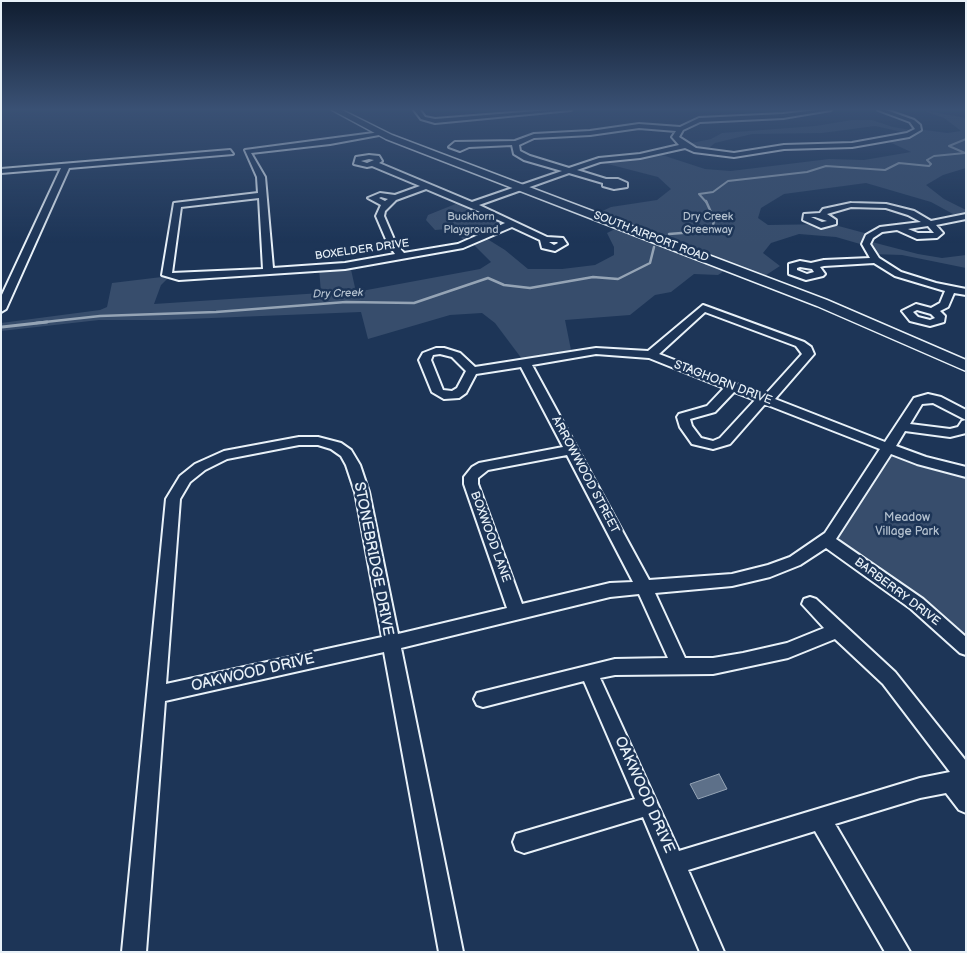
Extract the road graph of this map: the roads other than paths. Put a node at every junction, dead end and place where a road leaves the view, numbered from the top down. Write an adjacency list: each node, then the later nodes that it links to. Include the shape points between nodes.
1 (201, 154): 7 (street)
2 (248, 154): 13 (street, via 260,175)
3 (436, 154): 12 (main road, SOUTH AIRPORT ROAD)
4 (521, 154): 8 (street)
5 (647, 154): 8 (street, via 602,160)
6 (374, 164): 11 (street)
7 (66, 166): 9 (street); 29 (street)
8 (571, 169): 10 (street); 12 (street)
9 (1, 171)
10 (608, 182)
11 (427, 186): 14 (street); 16 (street)
12 (522, 187): 16 (street); 33 (main road, SOUTH AIRPORT ROAD, via 864,320)
13 (263, 195): 26 (street); 26 (street, BOXELDER DRIVE, via 177,205 167,274 179,277)
14 (394, 197): 15 (street); 15 (street, via 382,195 372,198)
15 (384, 204): 23 (street, via 380,216)
16 (472, 205): 19 (street)
17 (822, 215): 20 (street, via 847,205 871,204 905,210)
18 (966, 216): 20 (street)
19 (514, 223): 22 (street); 23 (street, BOXELDER DRIVE, via 463,246)
20 (930, 224): 21 (street); 21 (street, via 939,234 917,236)
21 (897, 227): 24 (street, via 880,230 869,237 867,248)
22 (547, 240)
23 (401, 256): 26 (street, BOXELDER DRIVE, via 345,266)
24 (876, 260): 25 (street); 27 (street, via 906,278)
25 (812, 266)
26 (268, 271)
27 (950, 290): 28 (street); 30 (street, via 944,305)
28 (966, 292)
29 (1, 309)
30 (933, 311)
31 (651, 355): 32 (street, STAGHORN DRIVE, via 596,351); 35 (street, STAGHORN DRIVE); 36 (street, via 703,308 807,349 808,354)
32 (525, 363): 34 (street, STAGHORN DRIVE); 41 (street, ARROWWOOD STREET)
33 (966, 366)
34 (472, 371)
35 (732, 387): 36 (street, STAGHORN DRIVE); 36 (street, via 711,409 683,417 697,441 713,445 725,441)
36 (766, 399): 40 (street, STAGHORN DRIVE)
37 (966, 416): 39 (street, OAKWOOD DRIVE, via 950,405 923,399 916,402)
38 (966, 424): 39 (street, via 962,430 950,433)
39 (902, 427): 40 (street, OAKWOOD DRIVE)
40 (887, 448): 42 (street, STAGHORN DRIVE, via 932,465); 43 (street, OAKWOOD DRIVE)
41 (572, 450): 44 (street, ARROWWOOD STREET); 46 (street, BOXWOOD LANE, via 486,466 471,477)
42 (966, 472)
43 (826, 540): 44 (street, OAKWOOD DRIVE, via 792,562 757,575); 49 (street, BARBERRY DRIVE, via 917,604)
44 (644, 587): 46 (street, OAKWOOD DRIVE, via 610,590); 50 (street)
45 (810, 604): 47 (street)
46 (517, 612): 48 (street, OAKWOOD DRIVE)
47 (837, 630): 50 (street, via 788,650 743,661 713,666); 54 (street, via 889,678)
48 (390, 643): 52 (street, OAKWOOD DRIVE); 52 (street, STONEBRIDGE DRIVE, via 362,492 346,453 318,441 299,441 224,455 185,479 173,499); 61 (street, STONEBRIDGE DRIVE)
49 (966, 648)
50 (680, 666): 51 (street, via 616,667)
51 (589, 672): 53 (street); 56 (street, OAKWOOD DRIVE)
52 (156, 695): 60 (street, STONEBRIDGE DRIVE)
53 (483, 699)
54 (961, 780): 55 (street); 57 (street, OAKWOOD DRIVE, via 920,788)
55 (966, 803)
56 (648, 805): 58 (street); 59 (street, OAKWOOD DRIVE)
57 (819, 818): 59 (street, OAKWOOD DRIVE); 63 (street)
58 (524, 842)
59 (674, 863): 62 (street)
60 (134, 952)
61 (451, 952)
62 (712, 952)
63 (898, 952)

